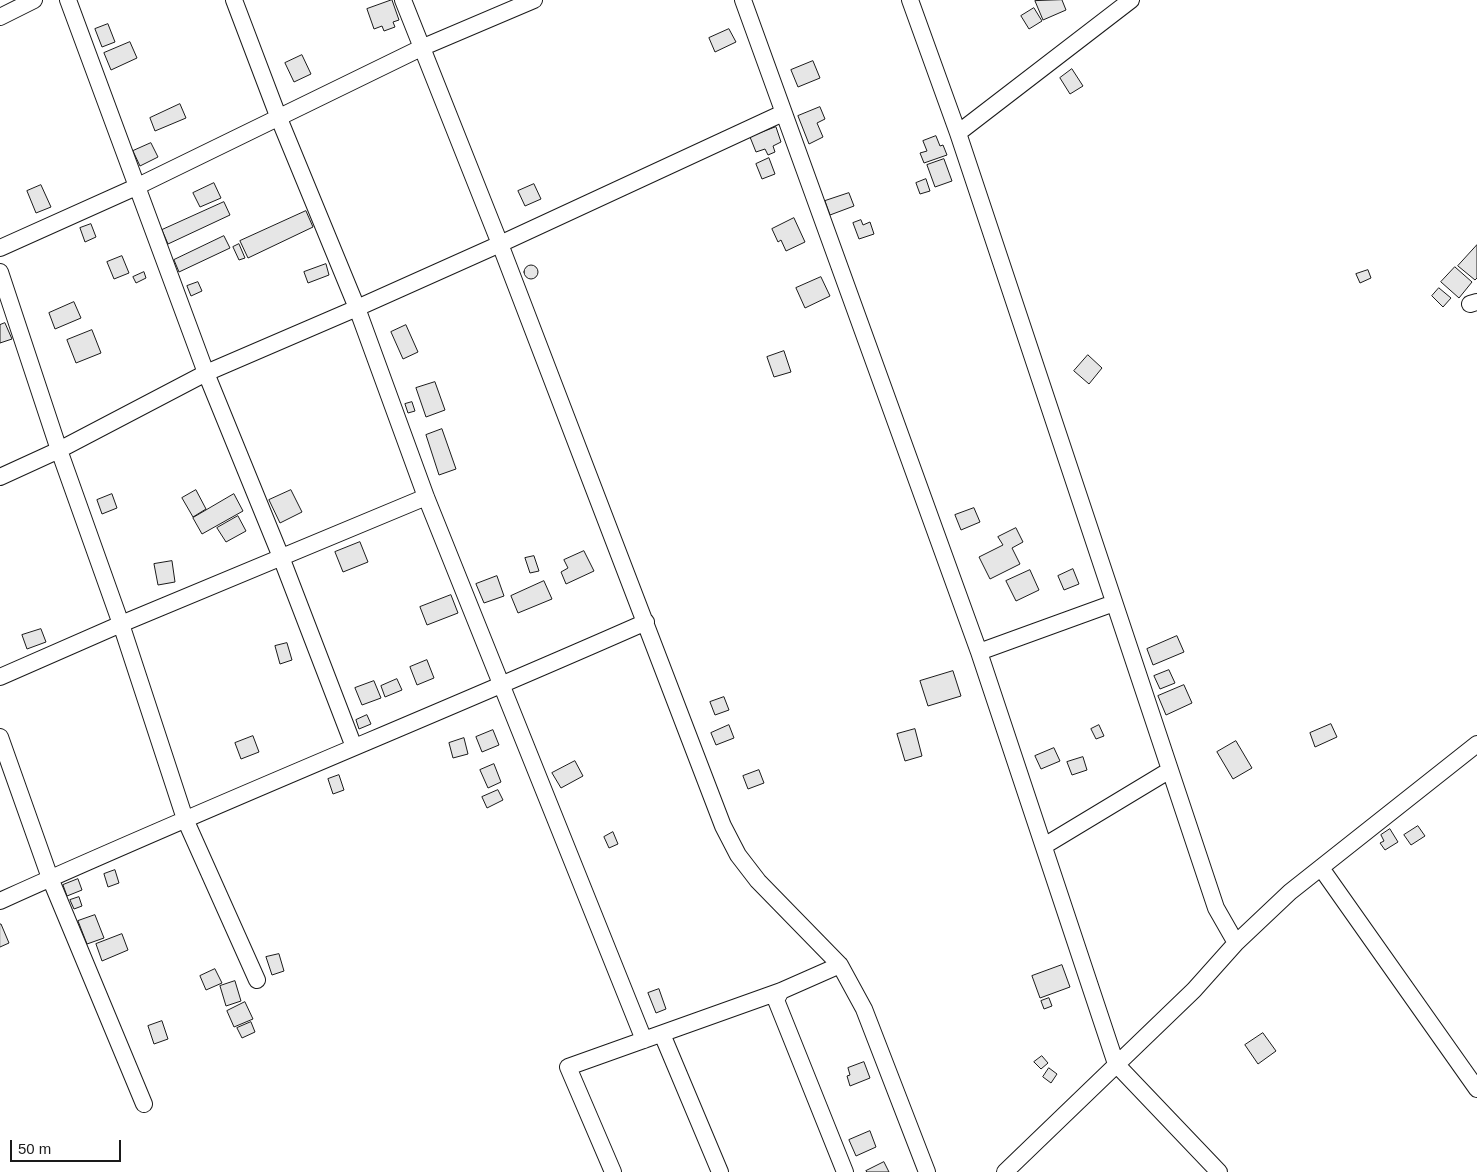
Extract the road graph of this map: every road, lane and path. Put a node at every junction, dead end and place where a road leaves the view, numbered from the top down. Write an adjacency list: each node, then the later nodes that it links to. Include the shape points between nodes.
1 (34, 0): 9 (street)
2 (68, 0): 14 (street)
3 (234, 0): 12 (street)
4 (403, 0): 10 (street)
5 (534, 0): 10 (street)
6 (743, 0): 11 (street)
7 (910, 0): 13 (street)
8 (1132, 0): 13 (street)
9 (0, 17)
10 (421, 48): 12 (street); 15 (street)
11 (783, 113): 15 (street); 27 (street)
12 (278, 116): 14 (street); 18 (street)
13 (958, 133): 24 (street)
14 (136, 187): 16 (street); 19 (street)
15 (500, 244): 18 (street); 25 (street)
16 (0, 248)
17 (0, 272): 20 (street)
18 (357, 308): 19 (street); 22 (street)
19 (206, 373): 20 (street); 23 (street)
20 (59, 450): 21 (street); 26 (street)
21 (0, 477)
22 (426, 497): 23 (street); 29 (street)
23 (281, 557): 26 (street); 32 (street)
24 (1114, 603): 27 (street); 33 (street)
25 (646, 622): 29 (street); 40 (street, via 723,826 738,855 758,881)
26 (121, 624): 28 (street); 34 (street)
27 (979, 652): 35 (street)
28 (0, 677)
29 (503, 685): 32 (street); 44 (street)
30 (0, 737): 37 (street)
31 (1477, 744): 36 (street)
32 (354, 747): 34 (street)
33 (1170, 770): 35 (street); 39 (street, via 1216,908)
34 (186, 818): 37 (street); 41 (street)
35 (1044, 846): 45 (street)
36 (1321, 868): 39 (street, via 1290,892); 46 (street)
37 (50, 878): 38 (street); 47 (street)
38 (0, 901)
39 (1236, 943): 45 (street, via 1194,990)
40 (840, 965): 42 (street); 51 (street, via 864,1009)
41 (257, 980)
42 (781, 991): 43 (street); 50 (street, via 776,1000)
43 (662, 1034): 44 (street); 49 (street)
44 (644, 1040): 48 (street, via 568,1068)
45 (1116, 1064): 52 (street); 53 (street)
46 (1477, 1089)
47 (144, 1104)
48 (613, 1172)
49 (720, 1172)
50 (845, 1172)
51 (927, 1172)
52 (1005, 1172)
53 (1219, 1172)

